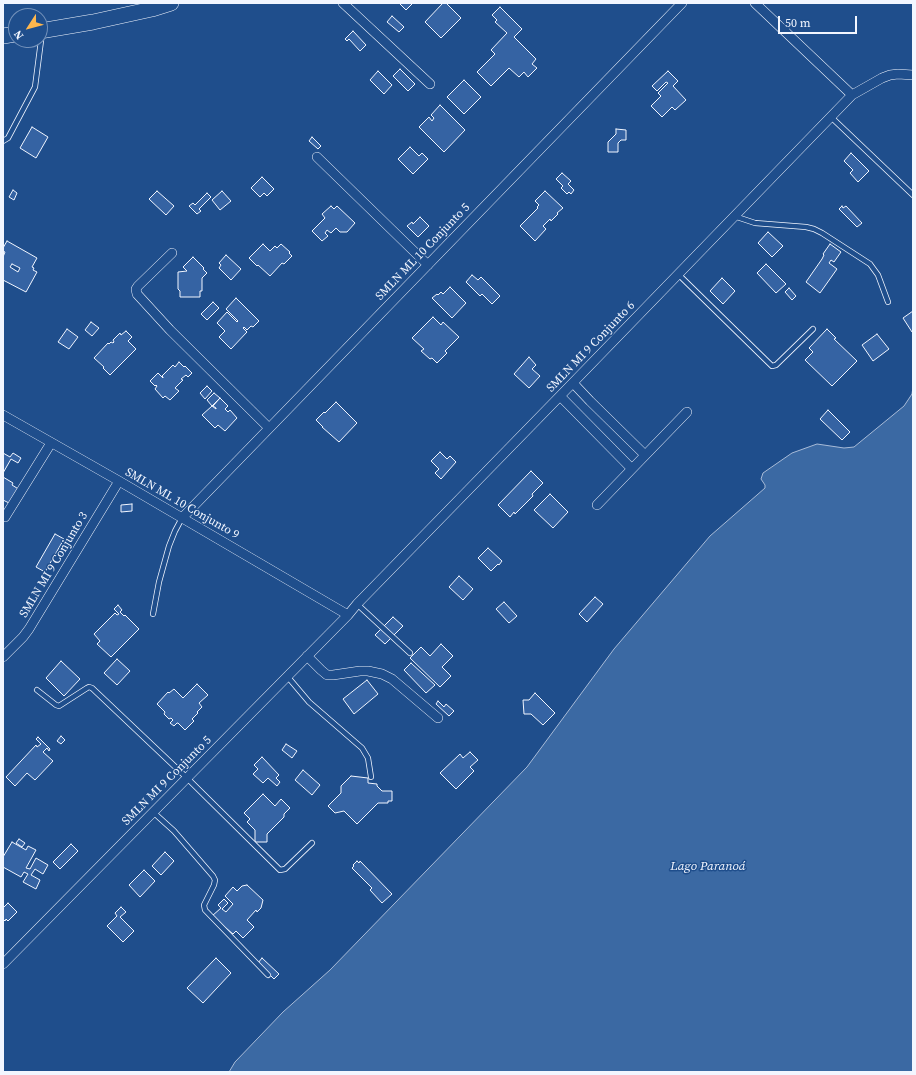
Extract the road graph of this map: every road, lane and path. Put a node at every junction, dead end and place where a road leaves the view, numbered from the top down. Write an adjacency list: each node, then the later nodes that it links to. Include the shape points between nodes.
1 (170, 3): 5 (main road)
2 (343, 3): 9 (street)
3 (682, 3): 17 (street, SMLN ML 10 Conjunto 5)
4 (754, 3): 10 (street)
5 (152, 6): 6 (main road, via 93,22)
6 (48, 30)
7 (39, 48): 12 (lane, via 34,90 8,138)
8 (913, 75): 10 (street, SMLN MI 9 Conjunto 6, via 890,75)
9 (430, 84)
10 (852, 95): 11 (street, SMLN MI 9 Conjunto 6)
11 (831, 117): 14 (lane); 15 (street, SMLN MI 9 Conjunto 6)
12 (3, 141)
13 (317, 157): 17 (street)
14 (913, 195)
15 (734, 216): 18 (street, SMLN MI 9 Conjunto 6); 19 (lane, via 755,223 806,227 822,233 870,264 878,275)
16 (172, 253): 25 (street, via 138,286 137,294)
17 (428, 265): 25 (street, SMLN ML 10 Conjunto 5)
18 (678, 274): 20 (lane, via 772,366); 21 (street, SMLN MI 9 Conjunto 6)
19 (888, 302)
20 (812, 329)
21 (573, 383): 22 (street, SMLN MI 9 Conjunto 6); 27 (street)
22 (560, 396): 28 (street); 33 (street, SMLN MI 9 Conjunto 6)
23 (687, 412): 27 (street)
24 (3, 415): 26 (street, SMLN ML 10 Conjunto 9)
25 (270, 428): 32 (street, SMLN ML 10 Conjunto 5)
26 (51, 443): 29 (street, SMLN ML 10 Conjunto 9); 31 (street)
27 (646, 455): 28 (street)
28 (632, 469): 30 (street)
29 (119, 481): 32 (street, SMLN ML 10 Conjunto 9); 38 (street, SMLN MI 9 Conjunto 3, via 29,629)
30 (597, 505)
31 (4, 518)
32 (182, 518): 34 (lane, via 169,546); 35 (street, SMLN ML 10 Conjunto 9)
33 (357, 604): 35 (street, SMLN MI 9 Conjunto 6); 36 (lane)
34 (153, 614)
35 (348, 615): 37 (street, SMLN MI 9 Conjunto 5)
36 (410, 653)
37 (307, 656): 39 (street, SMLN MI 9 Conjunto 5); 41 (street, via 327,674 360,671 382,674 392,679)
38 (3, 657)
39 (287, 676): 42 (lane, via 309,702 362,748 368,758); 43 (street, SMLN MI 9 Conjunto 5)
40 (37, 690): 43 (lane, via 59,706 90,687)
41 (438, 718)
42 (371, 777)
43 (187, 778): 44 (street, SMLN MI 9 Conjunto 5); 45 (lane, via 280,870 285,869)
44 (153, 812): 46 (street, SMLN MI 9 Conjunto 5); 47 (lane, via 174,831 213,876 214,885 204,905 205,910)
45 (312, 843)
46 (3, 964)
47 (268, 975)

